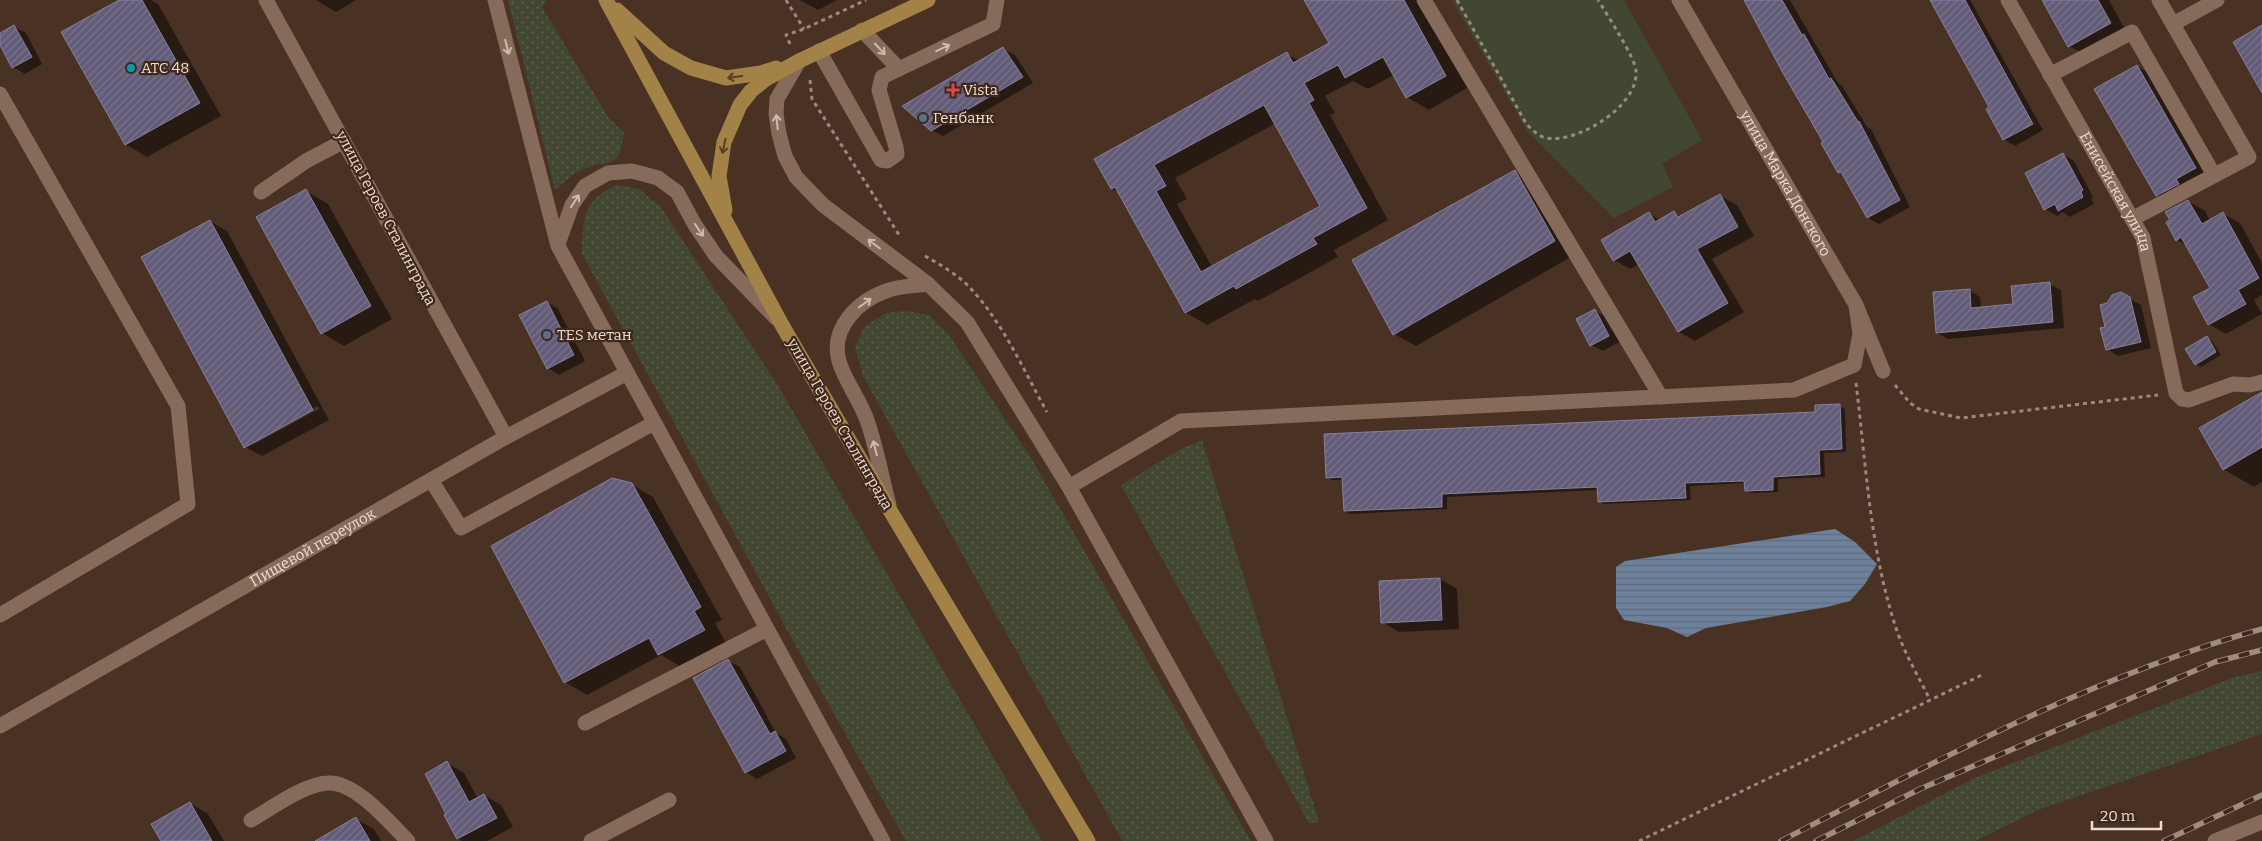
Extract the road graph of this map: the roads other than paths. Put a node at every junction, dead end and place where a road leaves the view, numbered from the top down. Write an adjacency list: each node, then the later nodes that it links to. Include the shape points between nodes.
1 (266, 0): 18 (street, улица Героев Сталинграда)
2 (495, 0): 23 (street, one-way to 23)
3 (607, 0): 14 (main road, one-way to 3, via 761,73 726,78 690,68 664,53); 22 (main road, улица Героев Сталинграда)
4 (928, 0): 12 (main road)
5 (997, 0): 15 (street, one-way to 5, via 994,24)
6 (1424, 0): 30 (street)
7 (1679, 0): 25 (street, улица Марка Донского)
8 (2008, 0): 16 (street, Енисейская улица)
9 (2159, 0): 11 (street)
10 (2217, 0): 11 (street)
11 (2173, 24): 19 (street, via 2248,157)
12 (862, 30): 13 (main road); 15 (street, one-way to 15)
13 (819, 52): 14 (main road); 15 (street, via 881,160 887,161 896,154 896,147 879,90 882,77)
14 (799, 61): 22 (main road, one-way to 22, via 751,91 732,122 724,142 719,176); 24 (street, one-way to 14, via 823,205 796,177 785,156 776,114 777,99)
15 (899, 69)
16 (2050, 75): 19 (street, via 2132,32); 21 (street, Енисейская улица)
17 (0, 94): 36 (street, via 178,406 188,504)
18 (344, 141): 20 (street, via 306,161); 32 (street, улица Героев Сталинграда)
19 (2214, 175): 21 (street)
20 (261, 192)
21 (2132, 219): 29 (street, Енисейская улица, via 2143,238 2179,396 2189,400 2233,384)
22 (728, 223): 26 (main road, улица Героев Сталинграда)
23 (558, 246): 26 (street, one-way to 26, via 572,205 585,186 608,173 632,171 658,178 676,192 716,256); 28 (street)
24 (928, 284): 34 (street, via 967,322); 35 (street, one-way to 24, via 868,422 839,361 837,346 848,317 861,304 885,291)
25 (1856, 305): 27 (street, улица Марка Донского); 30 (street, via 1860,334 1854,365 1794,390)
26 (782, 325): 35 (main road, улица Героев Сталинграда)
27 (1883, 371)
28 (627, 373): 31 (street); 32 (street, Пищевой переулок)
29 (2262, 382)
30 (1662, 397): 34 (street, via 1181,421)
31 (654, 423): 33 (street, via 461,528); 37 (street)
32 (506, 437): 33 (street, Пищевой переулок)
33 (432, 480): 38 (street, Пищевой переулок)
34 (1070, 487): 47 (street)
35 (891, 512): 46 (main road, улица Героев Сталинграда)
36 (0, 615)
37 (767, 629): 39 (street); 45 (street)
38 (1, 723)
39 (585, 723)
40 (669, 800): 44 (street)
41 (252, 820): 43 (street, via 310,787 329,783 348,788 375,808)
42 (2262, 822): 48 (street)
43 (408, 841)
44 (591, 841)
45 (883, 841)
46 (1088, 841)
47 (1266, 841)
48 (2215, 841)

